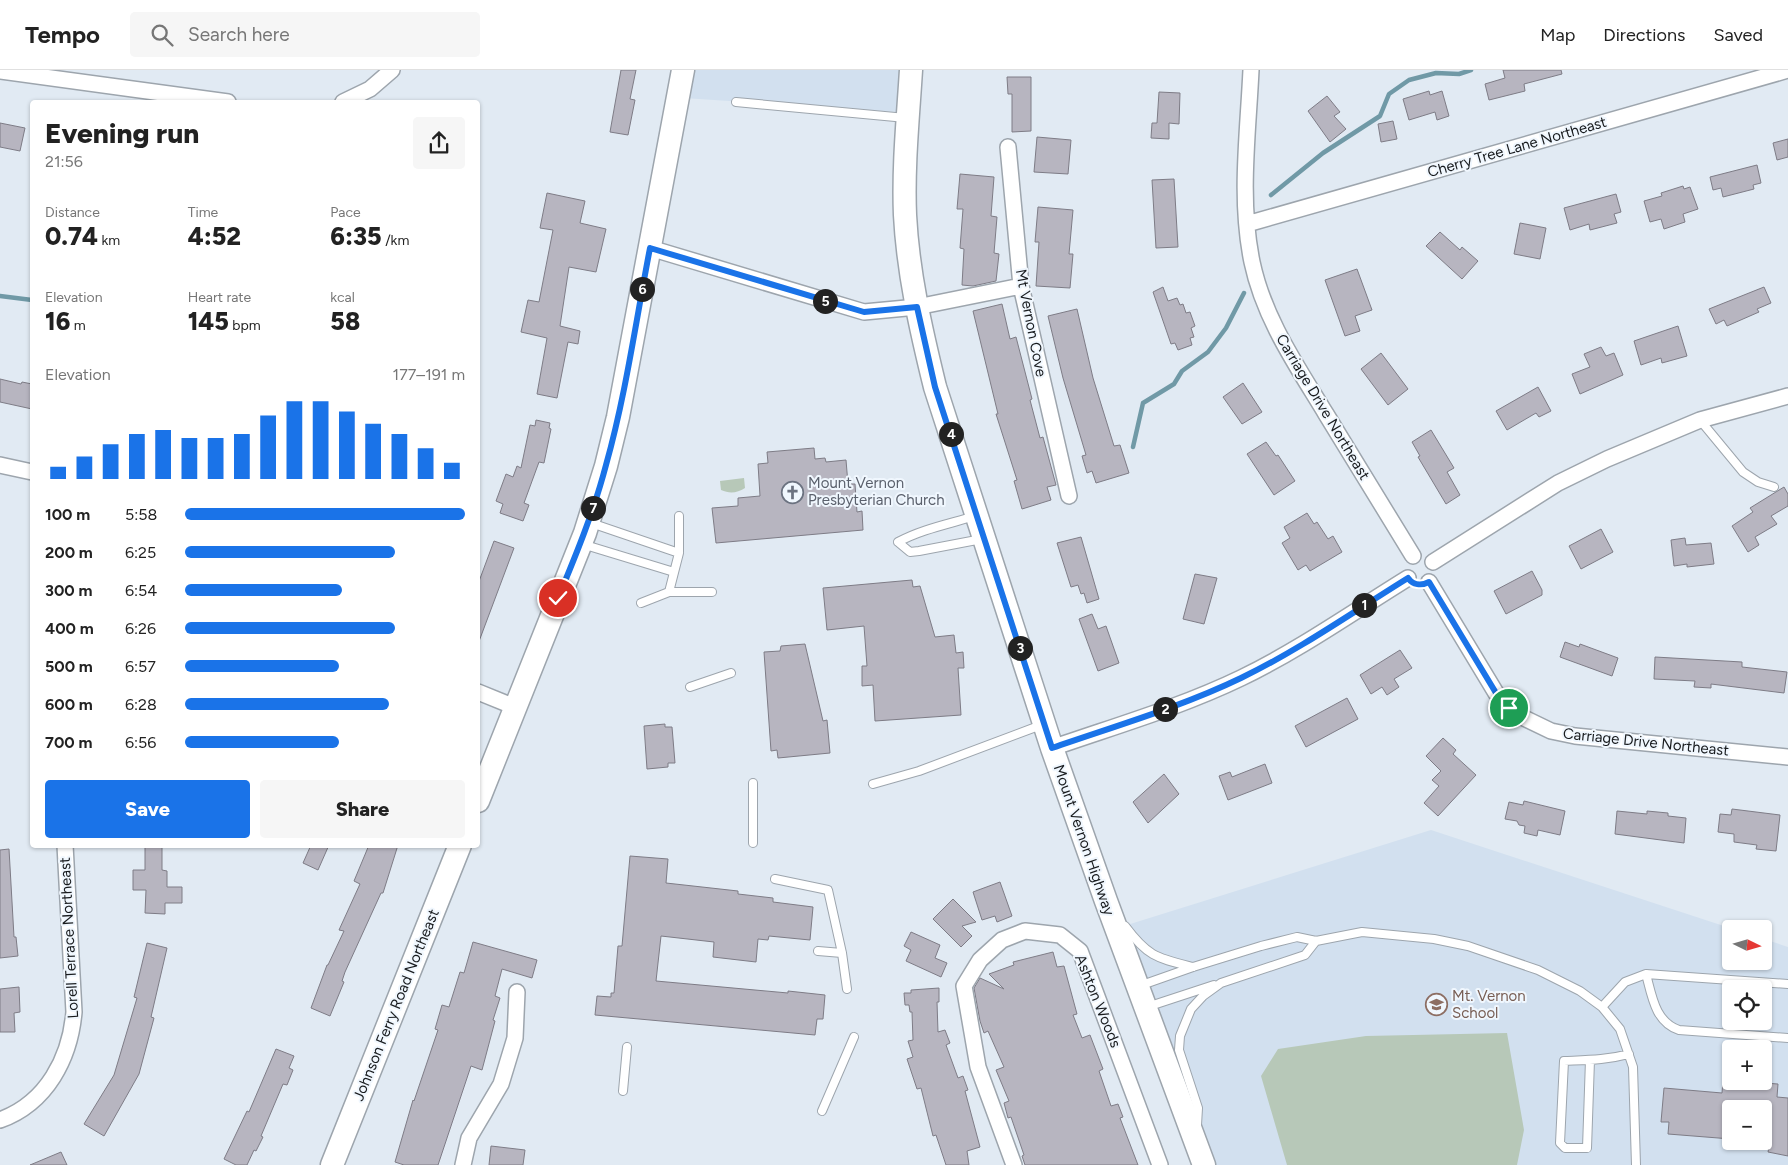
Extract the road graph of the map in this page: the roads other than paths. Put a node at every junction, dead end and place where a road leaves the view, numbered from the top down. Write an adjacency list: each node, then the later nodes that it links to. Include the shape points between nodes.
1 (392, 70): 8 (street, via 370,89)
2 (683, 70): 13 (main road)
3 (911, 70): 10 (main road, Mount Vernon Highway)
4 (1251, 70): 12 (street, Carriage Drive Northeast, via 1245,180)
5 (1788, 70): 12 (street, Cherry Tree Lane Northeast)
6 (0, 71): 7 (street)
7 (213, 100)
8 (347, 100)
9 (736, 102): 10 (lane)
10 (908, 118): 15 (main road, Mount Vernon Highway, via 905,214)
11 (1008, 147): 14 (street, Mt Vernon Cove)
12 (1247, 224): 28 (street, Carriage Drive Northeast, via 1259,288 1280,339)
13 (650, 248): 15 (street, via 864,312); 24 (main road, via 618,417)
14 (1021, 286): 15 (street); 21 (street, Mt Vernon Cove)
15 (917, 307): 23 (main road, Mount Vernon Highway, via 935,387)
16 (1788, 396): 17 (street)
17 (1700, 420): 20 (lane, via 1743,472); 29 (street, via 1607,458 1558,483)
18 (0, 465): 19 (street)
19 (30, 472)
20 (1774, 487)
21 (1069, 496)
22 (679, 516): 27 (lane)
23 (977, 516): 25 (main road, Mount Vernon Highway); 25 (lane, via 916,532 898,542 910,552 920,552)
24 (588, 522): 26 (main road); 27 (lane)
25 (984, 539): 40 (main road, Mount Vernon Highway)
26 (580, 544): 30 (lane); 39 (main road)
27 (679, 553): 30 (lane)
28 (1413, 556): 29 (street, via 1426,556); 31 (street, via 1405,570)
29 (1433, 562): 32 (street, via 1435,576)
30 (674, 572): 33 (lane)
31 (1408, 578): 32 (street, via 1418,584); 41 (street, via 1241,678 1184,702)
32 (1429, 582): 42 (street, Carriage Drive Northeast, via 1496,693 1509,708 1530,721 1551,731 1575,736)
33 (669, 592): 34 (lane); 35 (lane)
34 (712, 592)
35 (641, 603)
36 (731, 673): 37 (lane)
37 (690, 687)
38 (480, 693): 39 (street)
39 (515, 707): 45 (main road)
40 (1044, 724): 41 (main road, Mount Vernon Highway); 44 (lane, via 919,771)
41 (1052, 748): 50 (main road, Mount Vernon Highway)
42 (1788, 757)
43 (753, 783): 46 (lane)
44 (873, 784)
45 (480, 796)
46 (753, 843)
47 (65, 848): 70 (street, Lorell Terrace Northeast, via 74,1012 68,1050 48,1085 22,1109)
48 (459, 848): 72 (main road, Johnson Ferry Road Northeast)
49 (775, 879): 53 (lane, via 828,890)
50 (1106, 901): 54 (lane, via 1138,944 1158,958); 58 (main road, Mount Vernon Highway)
51 (1316, 941): 54 (lane, via 1297,937); 56 (lane, via 1305,955); 61 (lane, via 1362,932 1468,946 1538,970 1580,991)
52 (818, 951): 53 (lane)
53 (842, 953): 59 (lane)
54 (1193, 967): 58 (lane)
55 (1646, 974): 57 (lane); 61 (lane, via 1625,982); 64 (lane, via 1658,1013 1671,1027)
56 (1221, 983): 62 (lane); 71 (lane, via 1191,1009 1180,1036 1179,1050 1198,1108)
57 (1788, 984)
58 (1137, 987): 62 (main road, Mount Vernon Highway)
59 (847, 989)
60 (517, 992): 73 (street, via 515,1038 504,1075 469,1138)
61 (1602, 1007): 66 (lane, via 1620,1029)
62 (1145, 1008): 71 (main road, Mount Vernon Highway)
63 (854, 1037): 69 (lane)
64 (1788, 1038)
65 (627, 1047): 68 (lane)
66 (1629, 1054): 67 (lane); 77 (lane, via 1633,1067)
67 (1590, 1060): 67 (lane, via 1564,1061 1560,1143 1565,1148 1587,1148)
68 (623, 1091)
69 (822, 1111)
70 (0, 1120)
71 (1195, 1142): 76 (main road, Mount Vernon Highway)
72 (332, 1165)
73 (462, 1165)
74 (1014, 1165): 75 (street, Ashton Woods, via 978,1067 964,986 980,960 1002,940 1025,931 1060,935 1080,951)
75 (1160, 1165)
76 (1204, 1165)
77 (1636, 1165)

